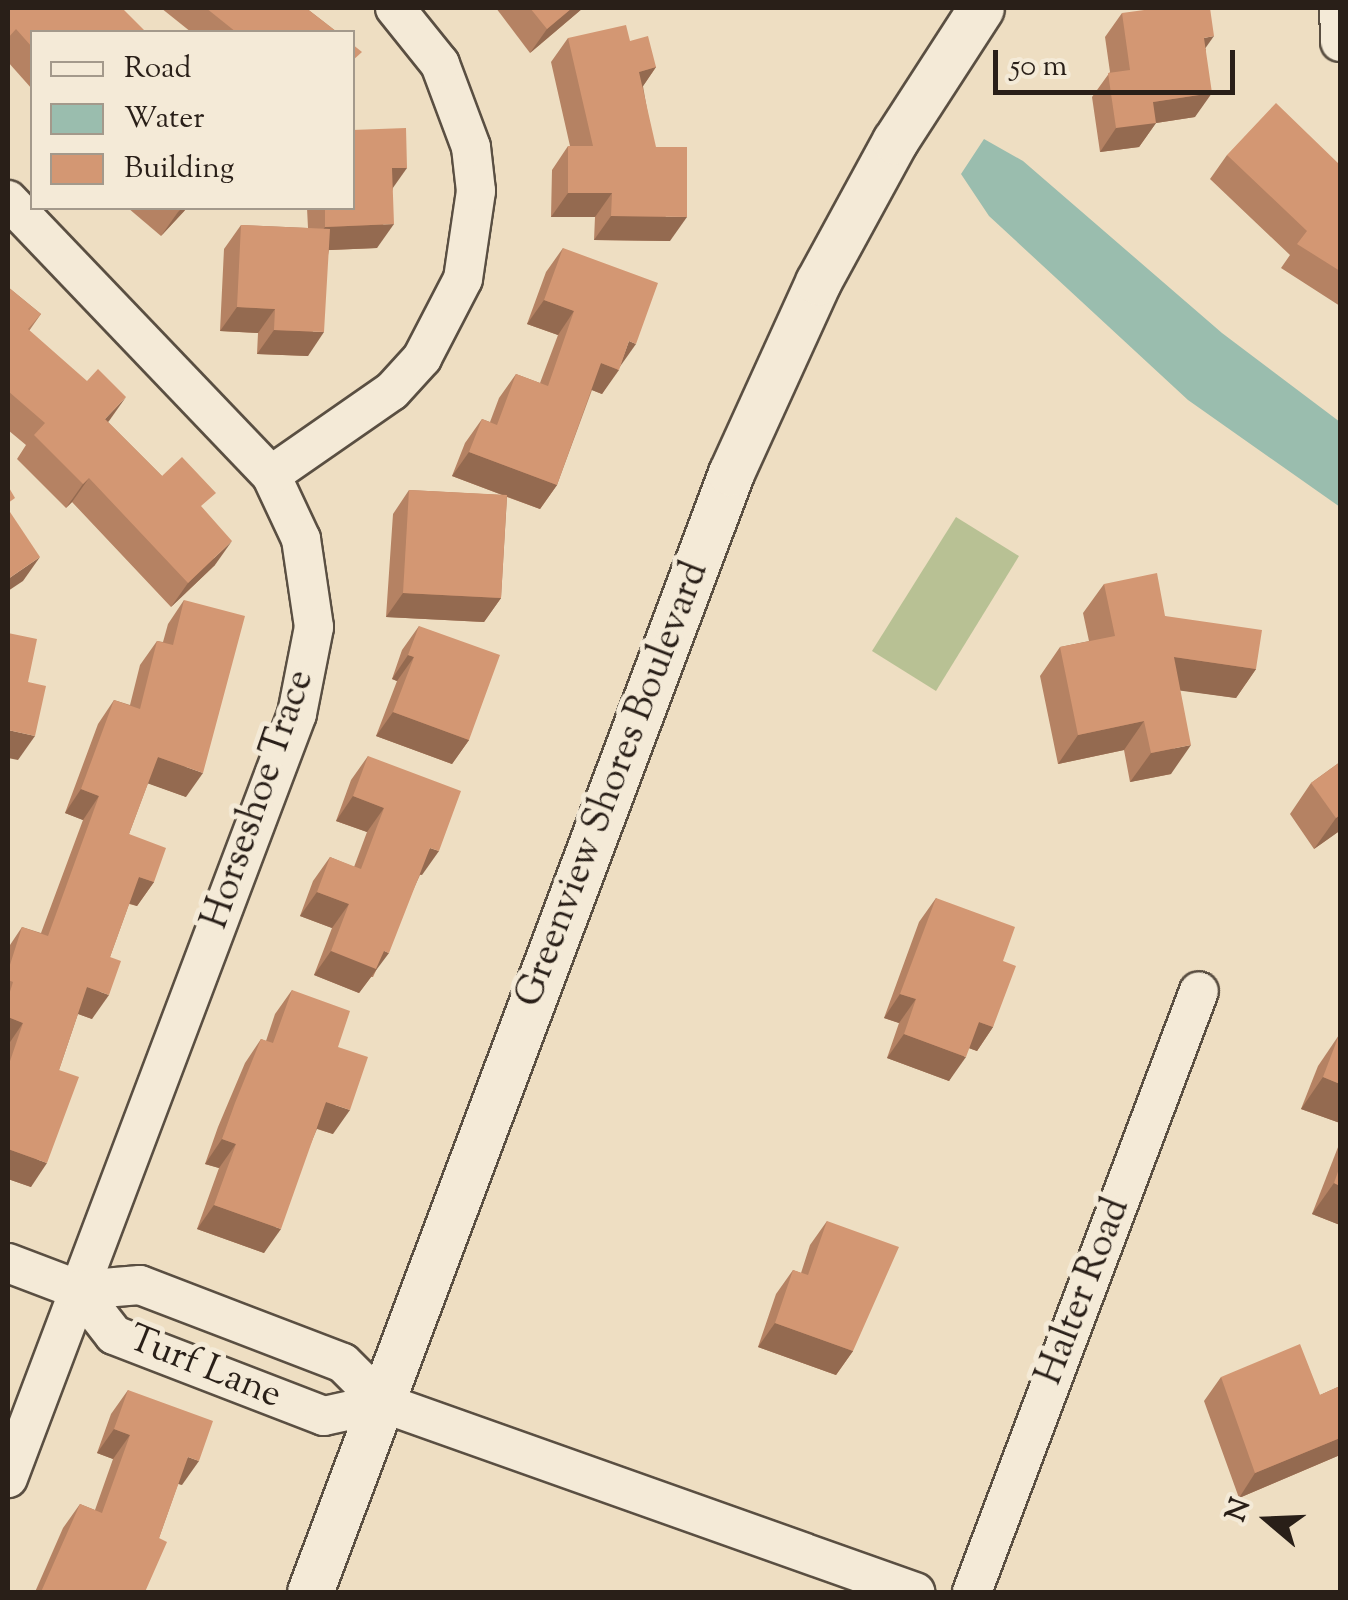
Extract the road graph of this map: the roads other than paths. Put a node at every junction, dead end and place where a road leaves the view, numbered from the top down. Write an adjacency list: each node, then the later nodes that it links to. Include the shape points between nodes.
1 (395, 8): 6 (street, via 440,64 472,147 476,191 463,279 430,345 392,391)
2 (981, 8): 10 (street, Greenview Shores Boulevard, via 895,141 818,282 731,473)
3 (1338, 8): 4 (street)
4 (1340, 42)
5 (8, 200): 6 (street, Horseshoe Trace)
6 (271, 475): 9 (street, Horseshoe Trace, via 302,539 311,582 309,671)
7 (1199, 991): 14 (street, Halter Road)
8 (8, 1263): 9 (street)
9 (79, 1290): 10 (street, Turf Lane, via 140,1285 343,1364); 10 (street, Turf Lane, via 114,1336 324,1416); 11 (street, Horseshoe Trace)
10 (382, 1404): 12 (street, Greenview Shores Boulevard); 13 (street, Turf Lane)
11 (8, 1478)
12 (310, 1592)
13 (916, 1592)
14 (972, 1592)

